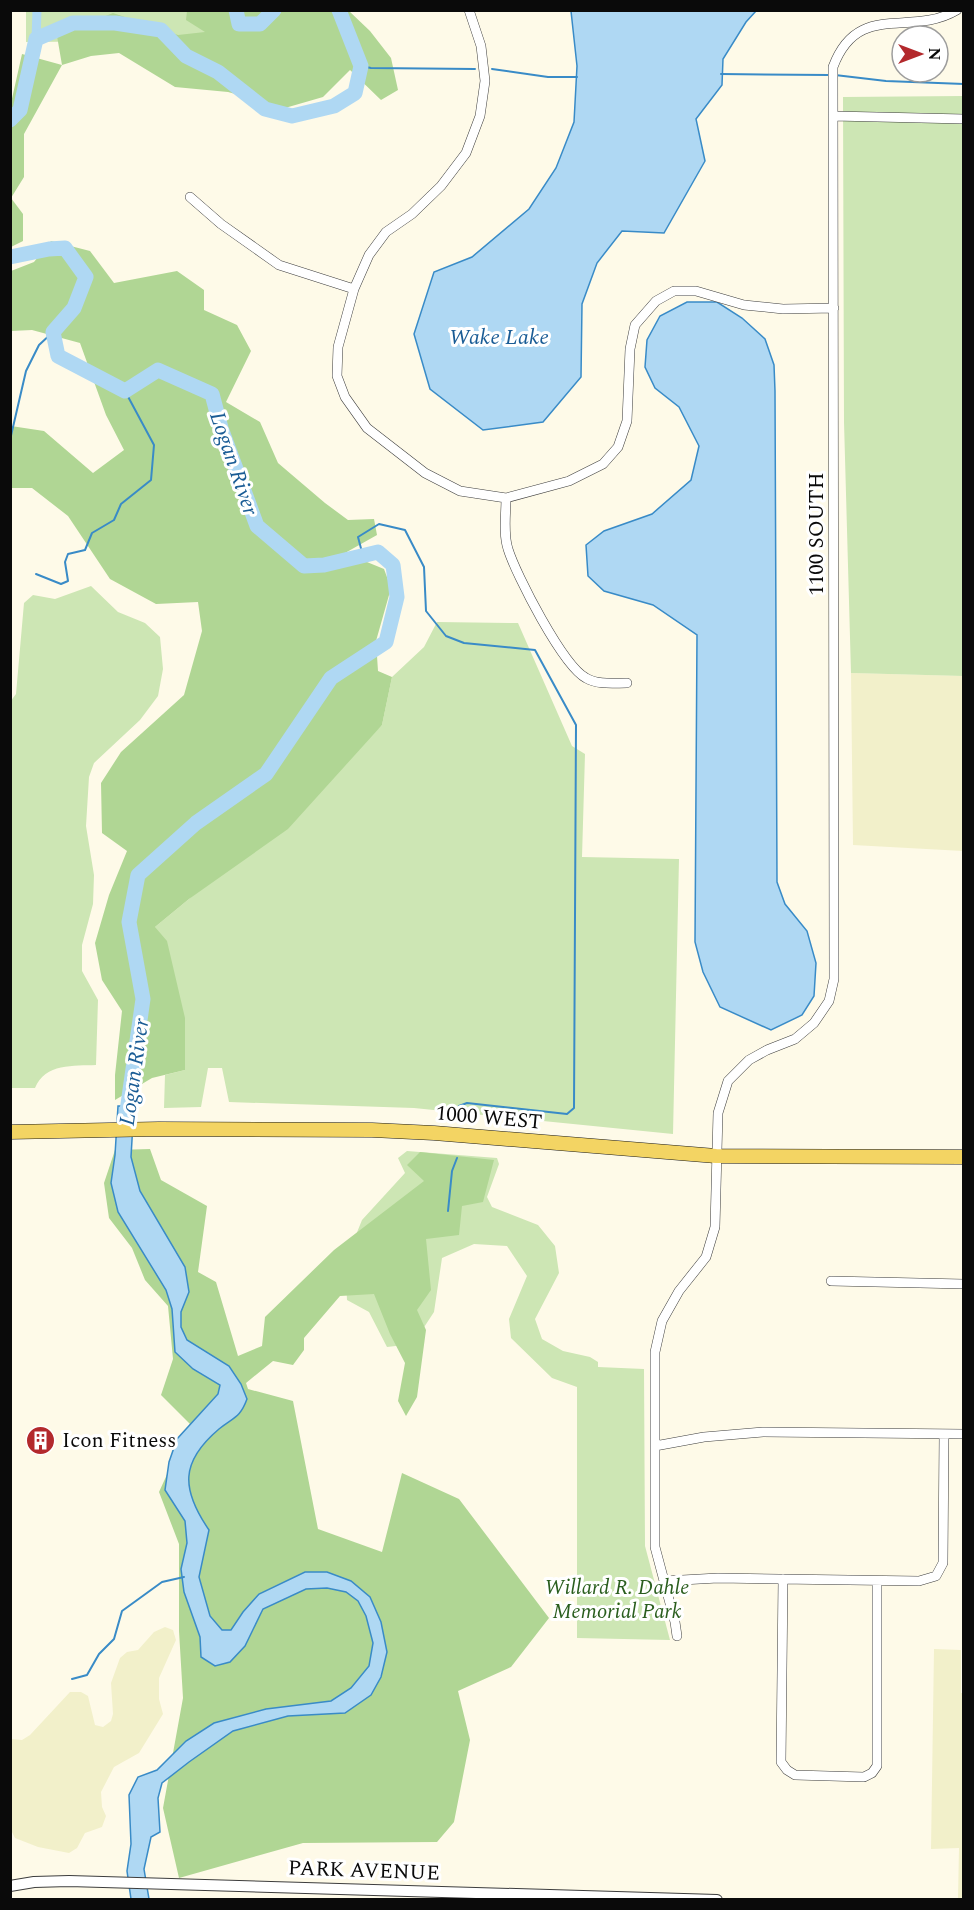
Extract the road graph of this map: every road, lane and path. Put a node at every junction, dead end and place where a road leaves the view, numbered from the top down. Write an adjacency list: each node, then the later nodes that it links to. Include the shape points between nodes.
1 (469, 10): 6 (street, via 481,46 486,81 480,116 466,153 441,186 386,232 369,255)
2 (957, 10): 3 (street, 1100 SOUTH, via 938,18 870,21 853,31 840,47 833,67)
3 (834, 116): 4 (street); 7 (street, 1100 SOUTH)
4 (963, 119)
5 (190, 196): 6 (street, via 221,224 279,265)
6 (354, 289): 8 (street, via 338,347 337,376 345,397 368,428 425,473 460,491)
7 (834, 308): 8 (street, via 754,306 696,291 674,291 656,301 635,325 627,421 618,447 603,464 569,481); 11 (street, 1100 SOUTH, via 834,979 829,1001 814,1023 795,1039 749,1060 728,1081 718,1113)
8 (506, 498): 9 (street, via 507,547 525,592 571,666 597,683)
9 (627, 684)
10 (10, 1132): 11 (main road, 1000 WEST, via 414,1132)
11 (716, 1156): 12 (main road, 1000 WEST); 17 (street, via 715,1227 706,1257 662,1321 655,1352)
12 (963, 1157)
13 (831, 1281): 14 (street)
14 (963, 1284)
15 (944, 1434): 16 (street); 17 (street, via 763,1432); 20 (street, via 943,1563 936,1576 919,1581)
16 (963, 1434)
17 (655, 1446): 19 (street, via 655,1546)
18 (783, 1579): 19 (street); 20 (street); 20 (street, via 781,1762 795,1775 864,1778 877,1766)
19 (664, 1581): 21 (street)
20 (878, 1581)
21 (677, 1636)
22 (10, 1886): 23 (street, PARK AVENUE, via 57,1881 121,1882)
23 (717, 1899)

